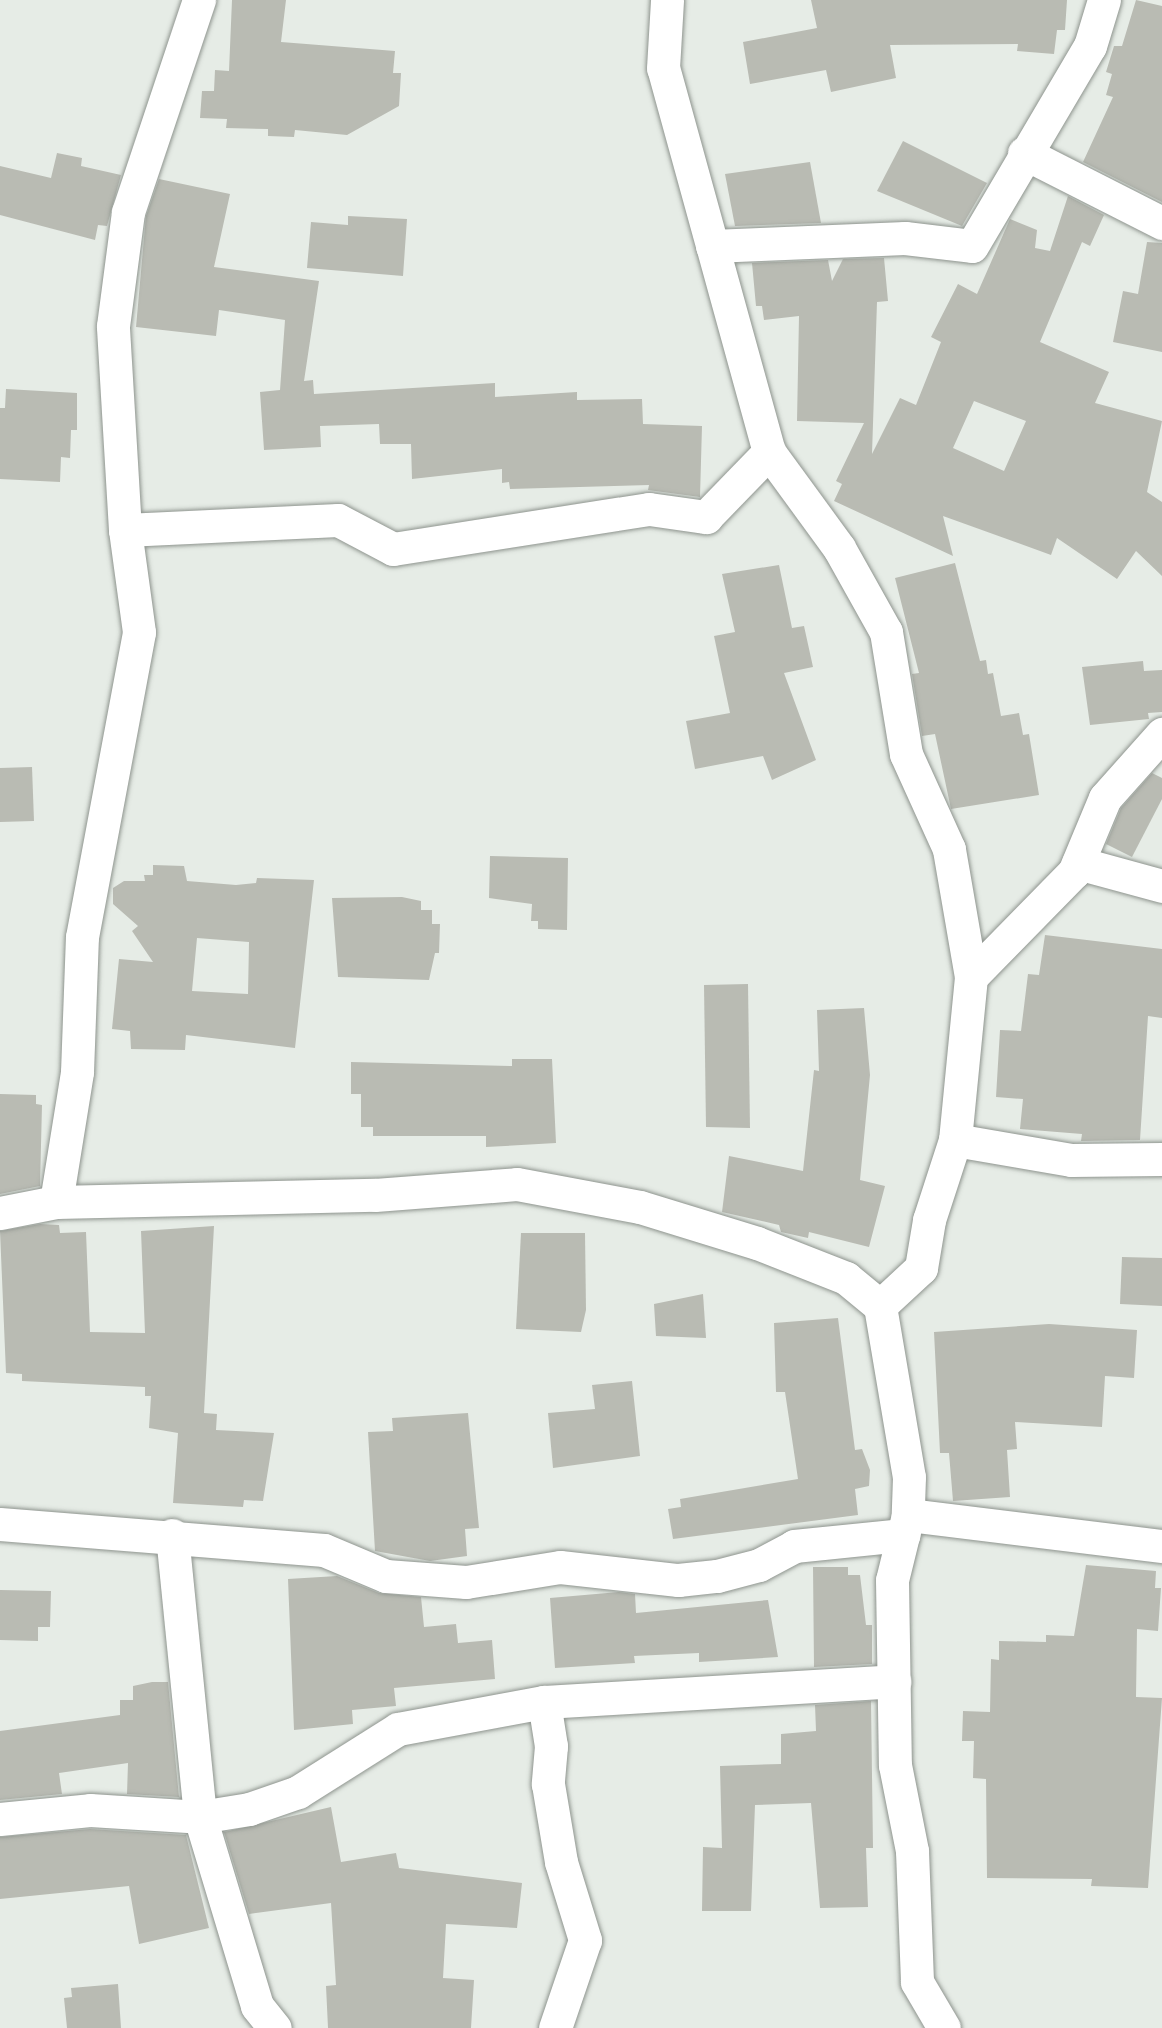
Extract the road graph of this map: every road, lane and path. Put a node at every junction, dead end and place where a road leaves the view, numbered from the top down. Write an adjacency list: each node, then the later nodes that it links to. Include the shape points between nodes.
1 (200, 0): 8 (street, via 128,212 113,326)
2 (667, 0): 6 (street, via 663,68)
3 (1104, 0): 4 (street, via 1090,46)
4 (1024, 153): 5 (street); 6 (street, via 972,246 905,238)
5 (1162, 223)
6 (712, 246): 7 (street)
7 (769, 452): 8 (street, via 706,517 649,509 393,549 338,520); 12 (street, via 839,548 886,632 906,754 949,849)
8 (125, 530): 15 (street, via 139,632 82,937 77,1072)
9 (1162, 734): 10 (street, via 1105,798)
10 (1078, 863): 11 (street); 12 (street)
11 (1162, 886)
12 (971, 977): 13 (street)
13 (955, 1140): 14 (street, via 1071,1160); 17 (street, via 929,1220 921,1268)
14 (1162, 1159)
15 (56, 1202): 16 (street); 17 (street, via 375,1195 517,1184 640,1207 757,1243 846,1278)
16 (0, 1213)
17 (880, 1306): 19 (street, via 909,1477)
18 (0, 1524): 20 (street)
19 (906, 1525): 20 (street, via 794,1546 759,1565 717,1576 678,1580 560,1567 466,1582 386,1576 324,1550); 21 (street); 22 (street, via 892,1580)
20 (172, 1535): 24 (street)
21 (1162, 1546)
22 (894, 1681): 23 (street); 28 (street, via 895,1765 912,1851 917,1982)
23 (544, 1702): 24 (street, via 398,1729 298,1792); 27 (street, via 551,1746 548,1784 561,1862 585,1940)
24 (200, 1817): 25 (street, via 90,1810); 26 (street, via 257,2006)
25 (0, 1819)
26 (275, 2028)
27 (555, 2028)
28 (944, 2028)

